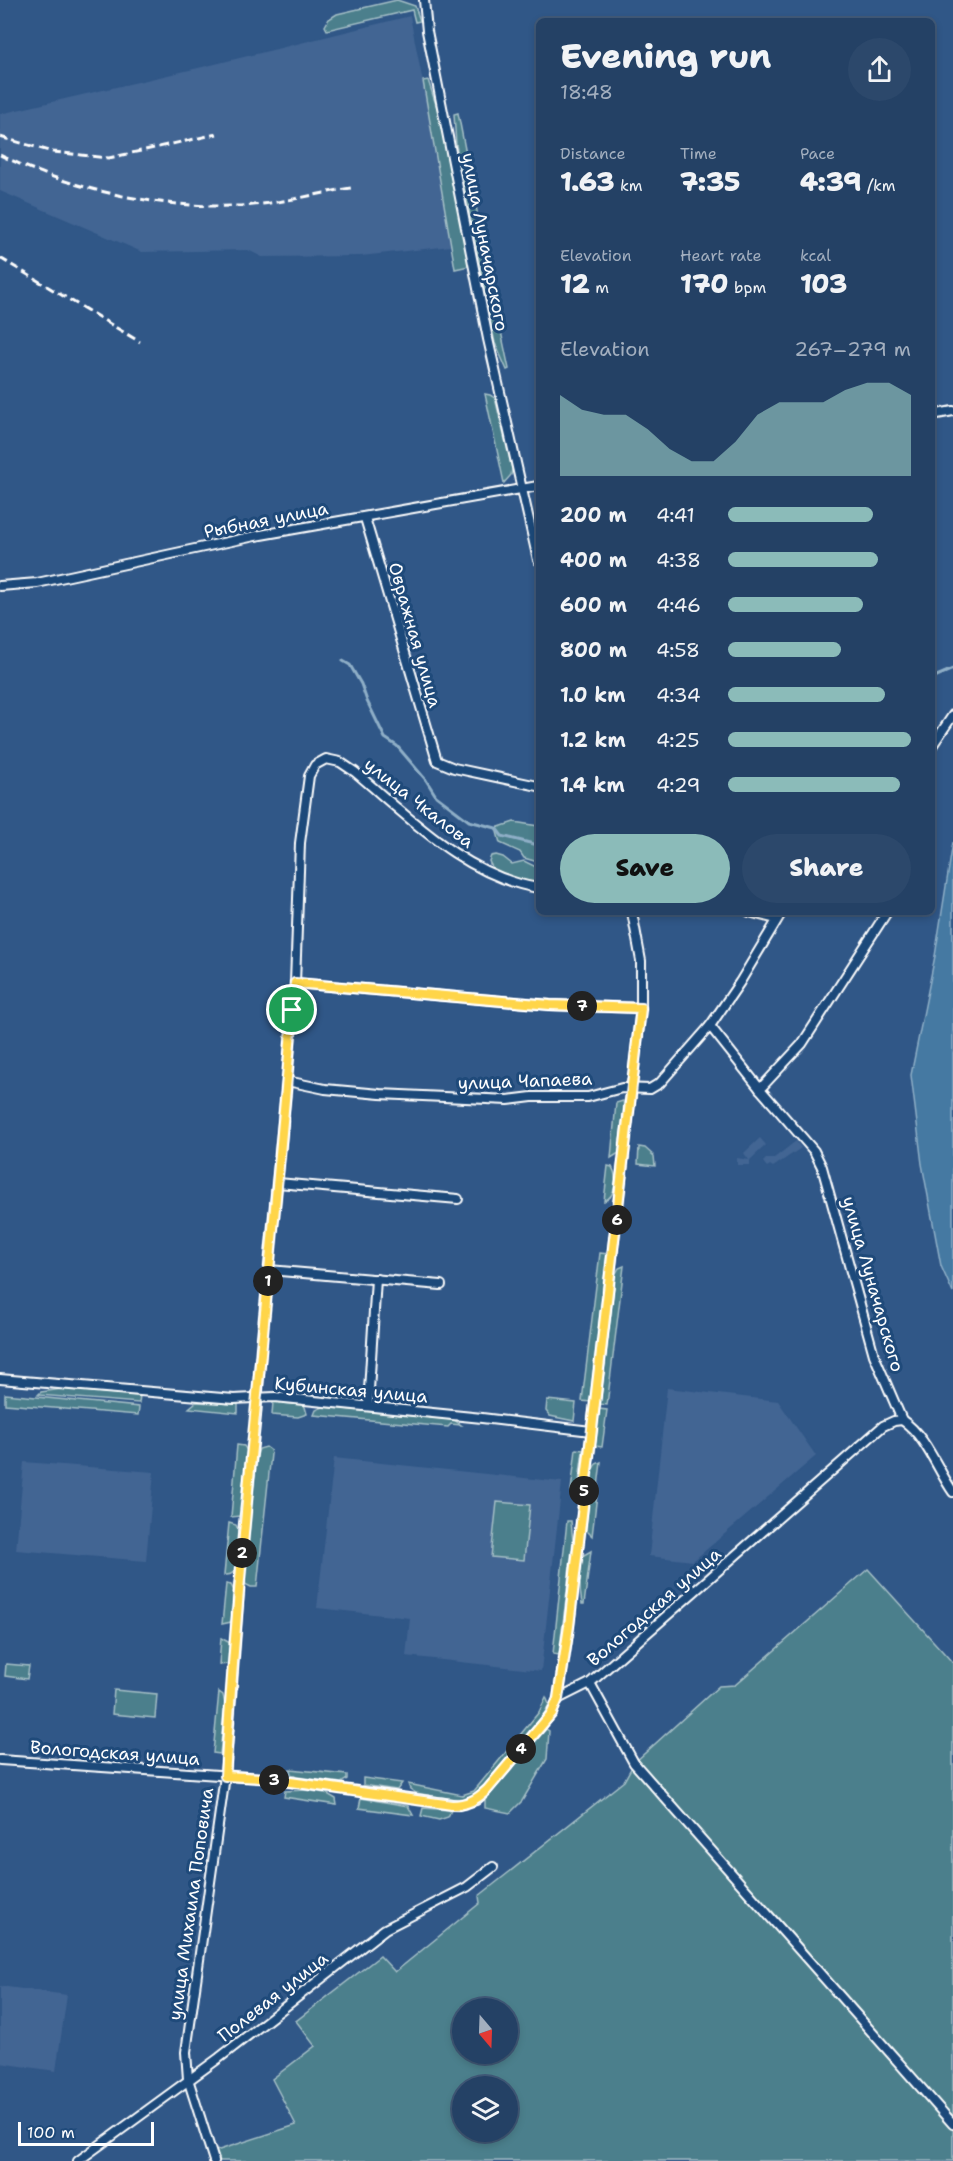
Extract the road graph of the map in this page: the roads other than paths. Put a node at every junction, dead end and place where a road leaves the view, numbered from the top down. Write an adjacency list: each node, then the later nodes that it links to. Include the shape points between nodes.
1 (424, 0): 5 (street, улица Луначарского, via 488,339)
2 (953, 411): 3 (street)
3 (935, 414)
4 (536, 486): 5 (street, Рыбная улица)
5 (522, 489): 6 (street, Рыбная улица); 7 (street, улица Луначарского)
6 (365, 518): 8 (street, Рыбная улица, via 255,536 45,581); 12 (street, Овражная улица, via 437,761)
7 (536, 551)
8 (0, 586)
9 (953, 715): 10 (street)
10 (935, 742)
11 (315, 765): 13 (street, улица Чкалова, via 327,759 340,762 445,847 502,879); 19 (street, улица Михаила Поповича, via 306,791 300,843)
12 (536, 786)
13 (536, 888)
14 (633, 915): 20 (street, via 641,962)
15 (759, 915): 18 (street)
16 (780, 915): 18 (street, улица Чапаева)
17 (885, 915): 24 (street, via 802,1044)
18 (776, 920): 21 (street, улица Чапаева)
19 (295, 983): 20 (street, via 550,1005); 22 (street, улица Михаила Поповича)
20 (641, 1008): 23 (street)
21 (710, 1026): 23 (street, улица Чапаева, via 660,1083 650,1089); 24 (street, улица Луначарского)
22 (287, 1081): 23 (street, улица Чапаева, via 380,1094 508,1100 588,1097); 25 (street, улица Михаила Поповича)
23 (632, 1089): 34 (street)
24 (760, 1089): 33 (street, улица Луначарского, via 814,1151 822,1167 874,1355)
25 (278, 1183): 26 (street); 27 (street, улица Михаила Поповича)
26 (458, 1199)
27 (269, 1270): 28 (street); 31 (street, улица Михаила Поповича)
28 (376, 1279): 29 (street); 32 (street)
29 (441, 1285)
30 (0, 1378): 31 (street, Кубинская улица)
31 (257, 1398): 32 (street, Кубинская улица); 39 (street, улица Михаила Поповича)
32 (369, 1406): 34 (street, Кубинская улица)
33 (902, 1420): 35 (street, улица Луначарского, via 921,1440); 36 (street, Вологодская улица, via 883,1426)
34 (591, 1431): 37 (street)
35 (953, 1492)
36 (590, 1683): 37 (street, Вологодская улица); 42 (street, via 634,1762)
37 (558, 1699): 39 (street, Вологодская улица, via 552,1713 487,1790 465,1805)
38 (0, 1760): 39 (street, Вологодская улица)
39 (225, 1776): 41 (street, улица Михаила Поповича, via 186,2052)
40 (493, 1867): 41 (street, Полевая улица, via 467,1887 385,1929)
41 (188, 2079): 43 (street, Полевая улица); 44 (street, улица Михаила Поповича)
42 (953, 2124)
43 (78, 2161)
44 (214, 2161)

